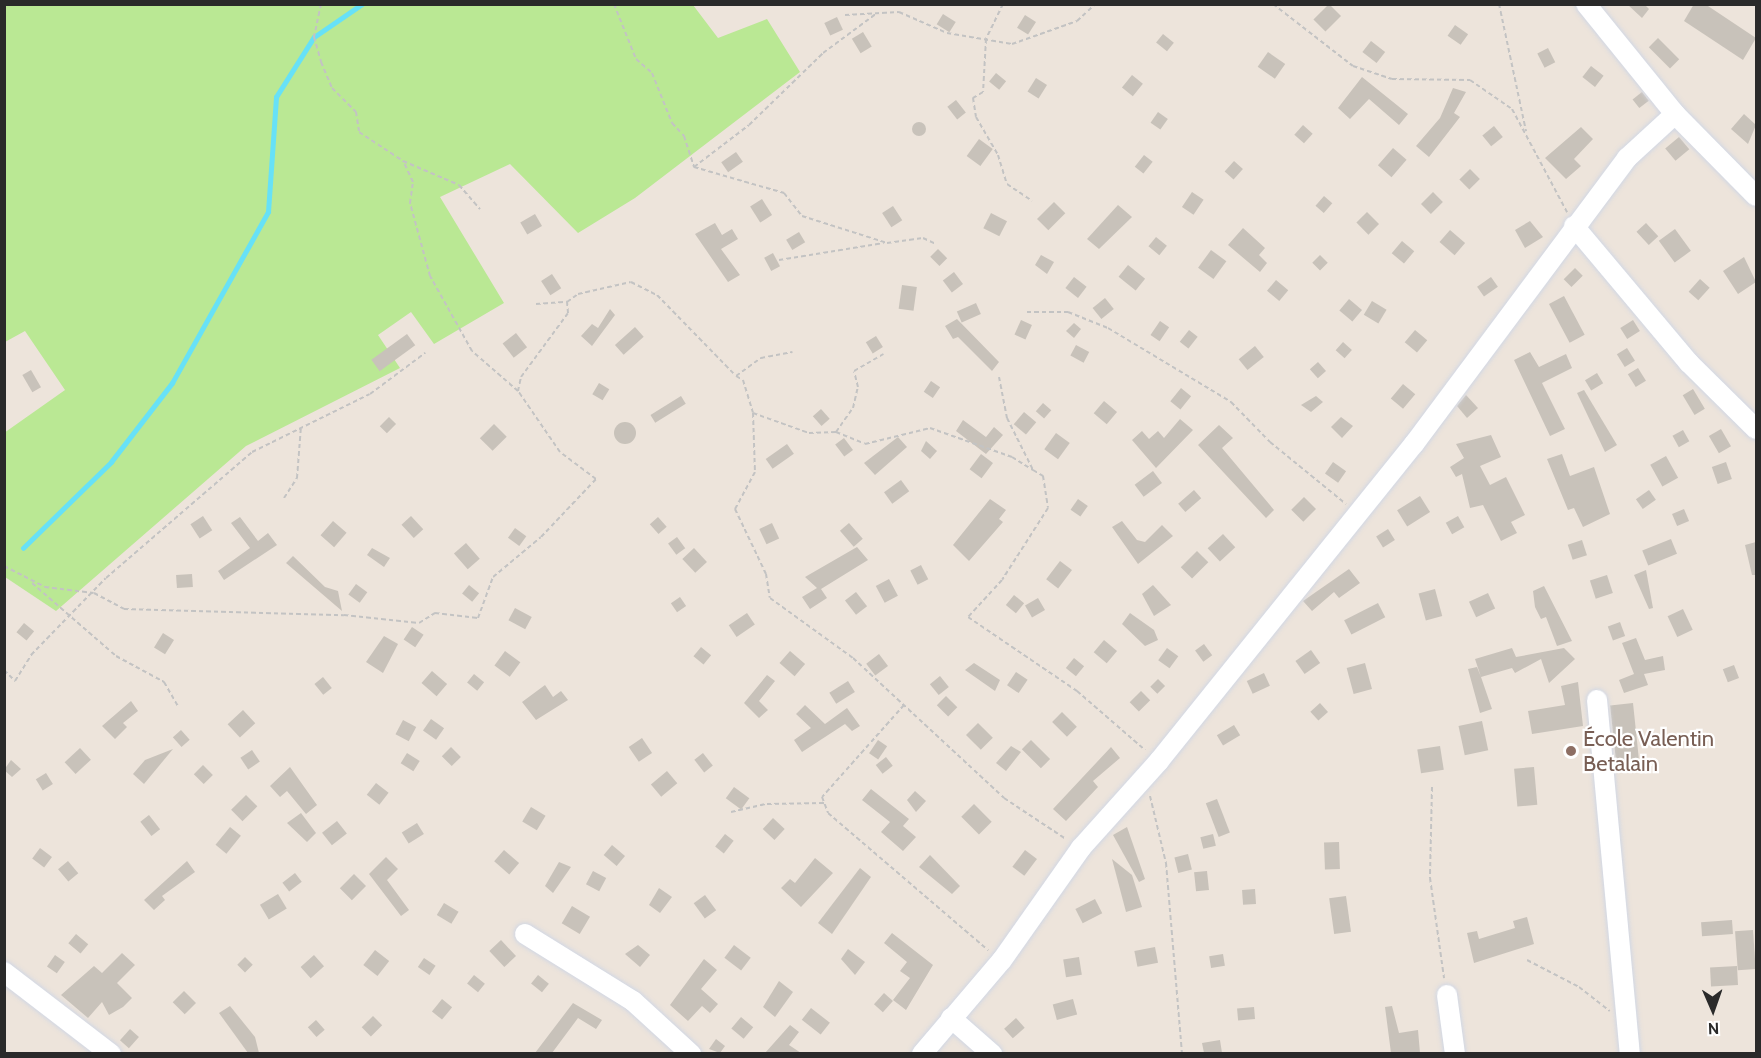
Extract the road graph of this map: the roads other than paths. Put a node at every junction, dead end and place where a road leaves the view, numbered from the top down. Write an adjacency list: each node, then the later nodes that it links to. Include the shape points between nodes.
1 (1586, 4): 2 (street)
2 (1675, 114): 3 (street); 4 (street, via 1627,158)
3 (1756, 196)
4 (1574, 226): 5 (street, via 1689,363); 10 (street, via 1358,513 1154,767 1081,848 1002,960)
5 (1756, 429)
6 (1597, 700): 16 (street)
7 (525, 934): 12 (street, via 633,1001)
8 (4, 972): 11 (street)
9 (1447, 995): 15 (street)
10 (951, 1018): 13 (street); 14 (street)
11 (111, 1053)
12 (691, 1053)
13 (922, 1053)
14 (992, 1053)
15 (1455, 1053)
16 (1630, 1053)

